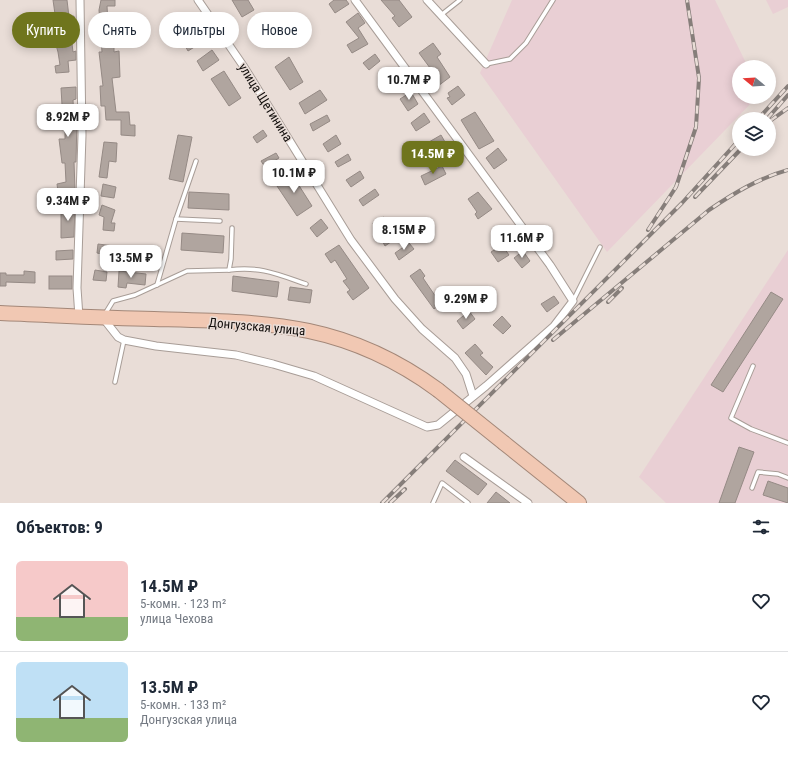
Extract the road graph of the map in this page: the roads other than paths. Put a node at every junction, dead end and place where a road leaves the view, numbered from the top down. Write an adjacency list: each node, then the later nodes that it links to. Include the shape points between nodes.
1 (80, 0): 19 (street, via 82,135 77,288)
2 (198, 0): 24 (street, улица Щетинина, via 244,67 351,240 422,329 454,358 466,374)
3 (355, 0): 17 (street)
4 (427, 0): 7 (street)
5 (460, 0): 7 (lane)
6 (553, 0): 8 (lane, via 526,43 510,59)
7 (441, 15): 8 (street)
8 (486, 64)
9 (196, 161): 10 (lane)
10 (176, 218): 11 (lane); 16 (lane)
11 (220, 220)
12 (232, 228): 14 (lane)
13 (600, 247): 17 (lane)
14 (229, 270): 15 (lane, via 250,268); 16 (lane, via 187,271)
15 (306, 284)
16 (157, 285): 20 (lane, via 136,295 112,301)
17 (573, 301): 24 (street, via 554,326)
18 (0, 313): 19 (highway, Донгузская улица)
19 (79, 316): 20 (highway, Донгузская улица)
20 (103, 318): 21 (street, via 118,337); 32 (highway, Донгузская улица, bridge, via 270,324 302,329 361,345 408,369 438,390)
21 (124, 340): 23 (lane); 24 (street, via 236,356 273,364 321,378 427,427 438,425)
22 (753, 366): 25 (lane, via 731,418 751,429)
23 (115, 382)
24 (473, 396)
25 (788, 443)
26 (464, 457): 31 (street)
27 (788, 478): 28 (lane, via 758,472)
28 (752, 488)
29 (433, 503): 30 (lane, via 442,483)
30 (468, 503)
31 (528, 503)
32 (579, 503)

